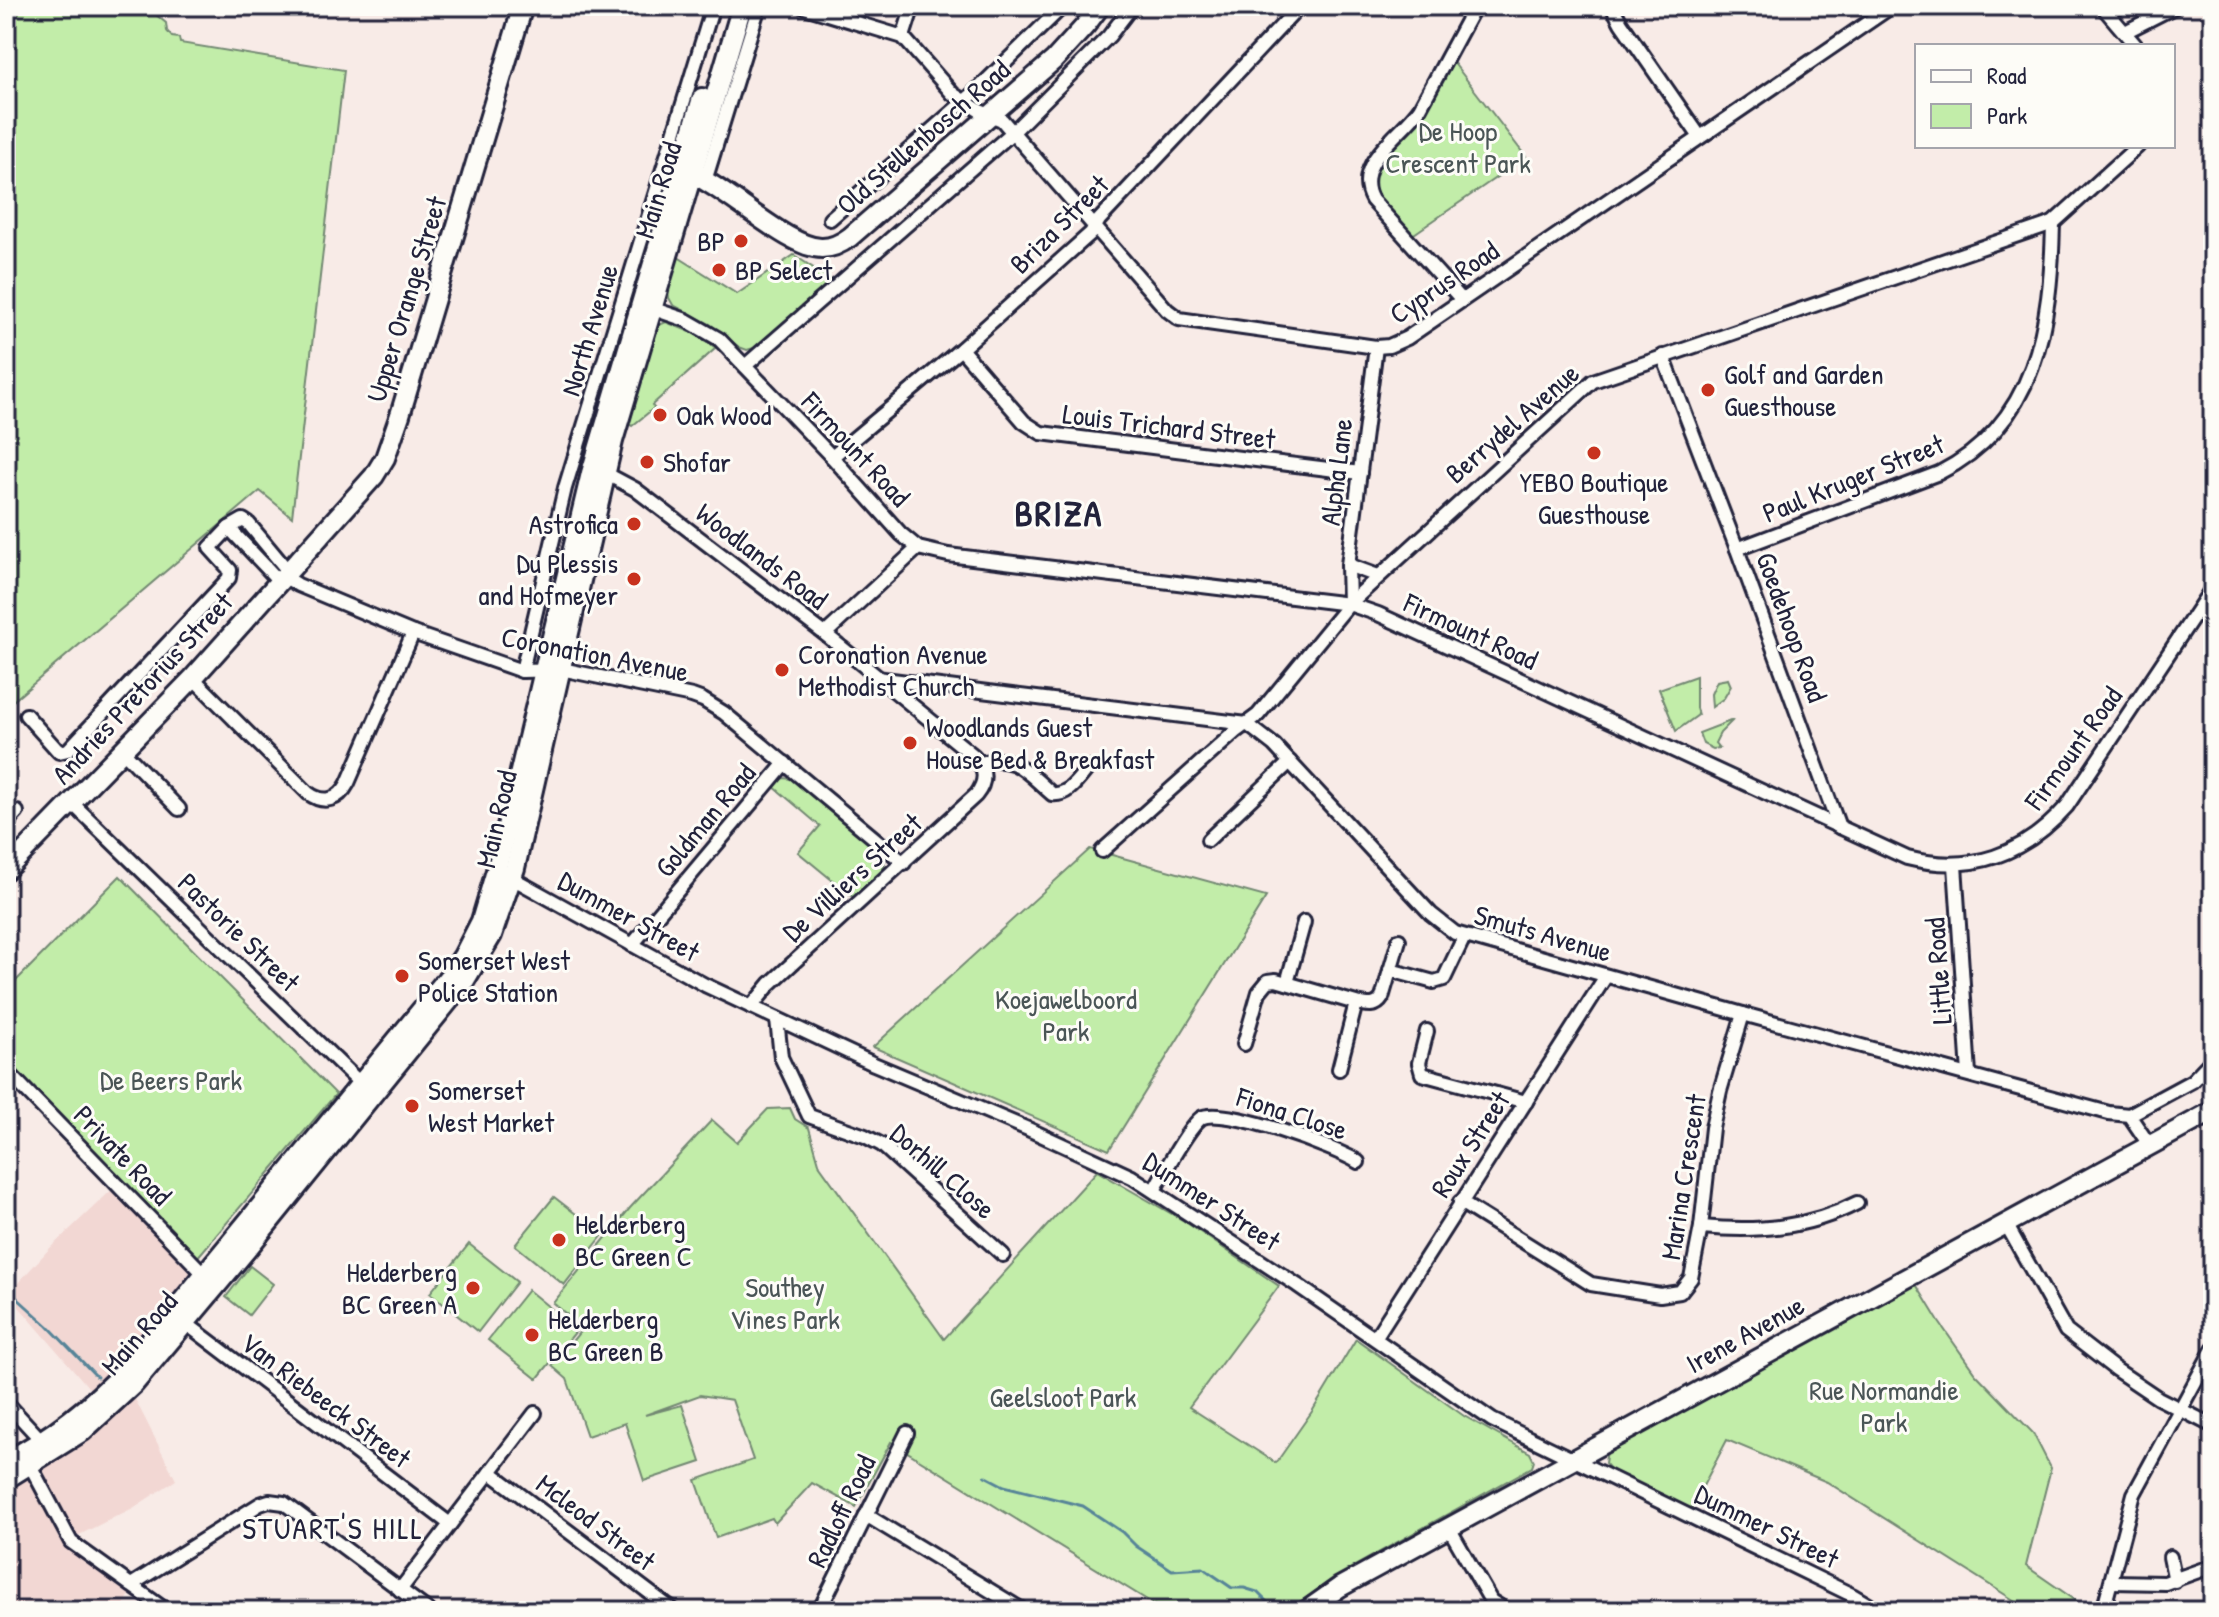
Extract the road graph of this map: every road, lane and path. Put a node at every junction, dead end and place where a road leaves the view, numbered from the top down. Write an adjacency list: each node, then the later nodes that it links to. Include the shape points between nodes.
1 (523, 6): 42 (main road, Upper Orange Street, via 385,458)
2 (713, 6): 49 (street, North Avenue, via 565,488)
3 (731, 6): 25 (main road, Main Road)
4 (742, 6): 25 (main road, Main Road)
5 (759, 6): 25 (street)
6 (801, 6): 18 (street)
7 (913, 6): 18 (street)
8 (1063, 6): 20 (street)
9 (1100, 6): 21 (main road, Old Stellenbosch Road, via 1054,60)
10 (1132, 6): 22 (street)
11 (1300, 6): 28 (street, Briza Street)
12 (1475, 6): 29 (street, via 1420,108 1373,160 1366,177 1372,200)
13 (1612, 6): 23 (street)
14 (1892, 6): 23 (street, Cyprus Road)
15 (2102, 6): 17 (street)
16 (2176, 6): 17 (street)
17 (2125, 32): 19 (street)
18 (903, 37): 20 (street, Cyprus Road)
19 (2134, 44)
20 (965, 101): 21 (street, Cyprus Road); 26 (street)
21 (990, 115): 22 (street, Cyprus Road); 25 (main road, Old Stellenbosch Road, via 833,247 802,244)
22 (1013, 132): 28 (street, Cyprus Road); 34 (street)
23 (1700, 137): 29 (street, Cyprus Road)
24 (2136, 148): 27 (street, Berrydel Avenue)
25 (693, 175): 30 (main road, Main Road)
26 (830, 219)
27 (2053, 223): 33 (street, Berrydel Avenue); 40 (street, Paul Kruger Street, via 2049,298 2034,361 2017,401 1985,443 1939,473)
28 (1096, 227): 31 (street, Cyprus Road, via 1179,319); 32 (street, Briza Street)
29 (1462, 300): 31 (street, Cyprus Road, via 1407,338)
30 (646, 306): 34 (street, Firmount Road, via 719,339); 36 (main road, Main Road); 48 (main road, Main Road, via 591,473)
31 (1376, 347): 37 (street, Alpha Lane)
32 (961, 349): 35 (street, Briza Street); 37 (street, Louis Trichard Street, via 1024,422 1041,433)
33 (1663, 356): 40 (street, Goedehoop Road); 43 (street, Berrydel Avenue, via 1588,384)
34 (745, 366): 35 (street, Firmount Road)
35 (832, 457): 39 (street, Firmount Road)
36 (605, 473): 47 (street, Woodlands Road, via 635,489); 48 (main road, Main Road)
37 (1360, 473): 41 (street, Alpha Lane)
38 (229, 528): 42 (street); 42 (street, via 243,520); 54 (street, via 210,548 230,570 229,578 68,750 59,752)
39 (918, 548): 45 (street, Firmount Road); 47 (street)
40 (1737, 549): 65 (street, Goedehoop Road)
41 (1348, 565): 43 (street); 45 (street, Alpha Lane)
42 (284, 576): 46 (street, Coronation Avenue); 50 (main road, Andries Pretorius Street)
43 (1378, 576): 45 (street, Berrydel Avenue)
44 (2213, 587): 69 (street, Firmount Road, via 2050,825 2009,852)
45 (1349, 604): 55 (street, Berrydel Avenue); 65 (street, Firmount Road)
46 (413, 633): 49 (street, Coronation Avenue); 50 (street, via 348,783 341,794 327,800 308,793)
47 (825, 634): 51 (street, Woodlands Road)
48 (552, 670): 49 (street, Coronation Avenue); 58 (street, Coronation Avenue, via 703,700); 71 (main road, Main Road)
49 (522, 671)
50 (193, 678): 56 (main road, Andries Pretorius Street)
51 (876, 678): 52 (street); 53 (street, Woodlands Road)
52 (932, 684): 53 (street, via 918,693); 55 (street)
53 (915, 710): 59 (street, Woodlands Road)
54 (26, 715)
55 (1247, 724): 57 (street, Smuts Avenue); 67 (street, Berrydel Avenue)
56 (122, 750): 61 (main road, Andries Pretorius Street); 62 (street)
57 (1290, 762): 66 (street); 73 (street, Smuts Avenue, via 1431,914)
58 (785, 763): 68 (street, Coronation Avenue); 75 (street, Goldman Road)
59 (980, 763): 60 (street, via 1009,760 1058,795); 68 (street, De Villiers Street, via 983,782 976,795)
60 (1088, 768)
61 (72, 803): 70 (main road, Andries Pretorius Street); 89 (street, Pastorie Street)
62 (179, 809)
63 (17, 812): 64 (street)
64 (6, 824)
65 (1839, 827): 69 (street, Firmount Road, via 1907,858)
66 (1208, 840)
67 (1102, 851)
68 (904, 863): 80 (street, De Villiers Street)
69 (1955, 865): 88 (street, Little Road)
70 (6, 870)
71 (503, 877): 75 (street, Dummer Street); 89 (main road, Main Road, via 463,956)
72 (1304, 922): 78 (street)
73 (1464, 937): 76 (street, via 1444,979 1434,982); 77 (street, Smuts Avenue)
74 (1399, 940): 76 (street)
75 (632, 945): 80 (street, Dummer Street)
76 (1390, 970): 79 (street, via 1380,1001 1369,1006)
77 (1606, 976): 81 (street, Smuts Avenue); 90 (street, Roux Street)
78 (1287, 983): 79 (street); 84 (street, via 1272,980 1263,985)
79 (1356, 1003): 86 (street)
80 (751, 1007): 82 (street, Dummer Street)
81 (1743, 1014): 88 (street, Smuts Avenue); 99 (street, Marina Crescent, via 1712,1128)
82 (777, 1019): 95 (street, Dummer Street, via 1098,1160); 100 (street, Dorhill Close, via 781,1057 809,1116 882,1145)
83 (1427, 1031): 90 (street, via 1419,1057 1422,1074)
84 (1244, 1044)
85 (2213, 1059): 92 (street, via 2192,1081)
86 (1339, 1069)
87 (6, 1070): 101 (street, Private Road)
88 (1969, 1074): 92 (street, Smuts Avenue)
89 (367, 1090): 101 (main road, Main Road); 102 (main road, Main Road)
90 (1526, 1102): 96 (street, Roux Street)
91 (2213, 1111): 93 (main road, Irene Avenue)
92 (2129, 1115): 93 (street)
93 (2150, 1146): 98 (main road, Irene Avenue)
94 (1358, 1162): 95 (street, Fiona Close, via 1307,1138 1210,1115 1195,1124)
95 (1154, 1190): 103 (street, Dummer Street)
96 (1460, 1202): 99 (street, Marina Crescent, via 1591,1284 1643,1294 1670,1294 1688,1285); 103 (street, Roux Street)
97 (1857, 1203): 99 (street, via 1833,1215 1765,1230)
98 (2006, 1224): 106 (street, via 2066,1331); 111 (main road, Irene Avenue)
99 (1701, 1227)
100 (1003, 1255)
101 (205, 1275): 102 (main road, Main Road)
102 (180, 1318): 110 (main road, Main Road, via 112,1385); 113 (main road, Main Road, via 134,1384 95,1421); 117 (street, Van Riebeeck Street)
103 (1375, 1338): 111 (street, Dummer Street, via 1492,1420)
104 (2213, 1349): 106 (street)
105 (6, 1402): 110 (street)
106 (2179, 1409): 108 (street); 122 (street, via 2134,1494)
107 (535, 1413): 114 (street)
108 (2213, 1426)
109 (907, 1433): 116 (street, Radloff Road)
110 (42, 1441): 112 (main road, Main Road)
111 (1574, 1459): 118 (main road, Irene Avenue); 125 (street, Dummer Street)
112 (6, 1461)
113 (30, 1465): 115 (main road, Main Road); 123 (street, via 71,1542)
114 (490, 1472): 117 (street); 128 (street, Mcleod Street)
115 (6, 1479)
116 (866, 1515): 129 (street, Radloff Road); 130 (street)
117 (450, 1524): 124 (street)
118 (1449, 1528): 131 (main road, Irene Avenue); 132 (street, via 1491,1601)
119 (2170, 1557): 121 (street)
120 (2204, 1569): 121 (street)
121 (2175, 1581): 122 (street)
122 (2112, 1582): 134 (street)
123 (131, 1585): 124 (street, via 274,1500); 126 (street)
124 (400, 1590): 127 (street)
125 (1863, 1607): 133 (street, Dummer Street)
126 (167, 1611)
127 (429, 1611)
128 (674, 1611)
129 (819, 1611)
130 (1024, 1611)
131 (1306, 1611)
132 (1507, 1611)
133 (1879, 1611)
134 (2103, 1611)

